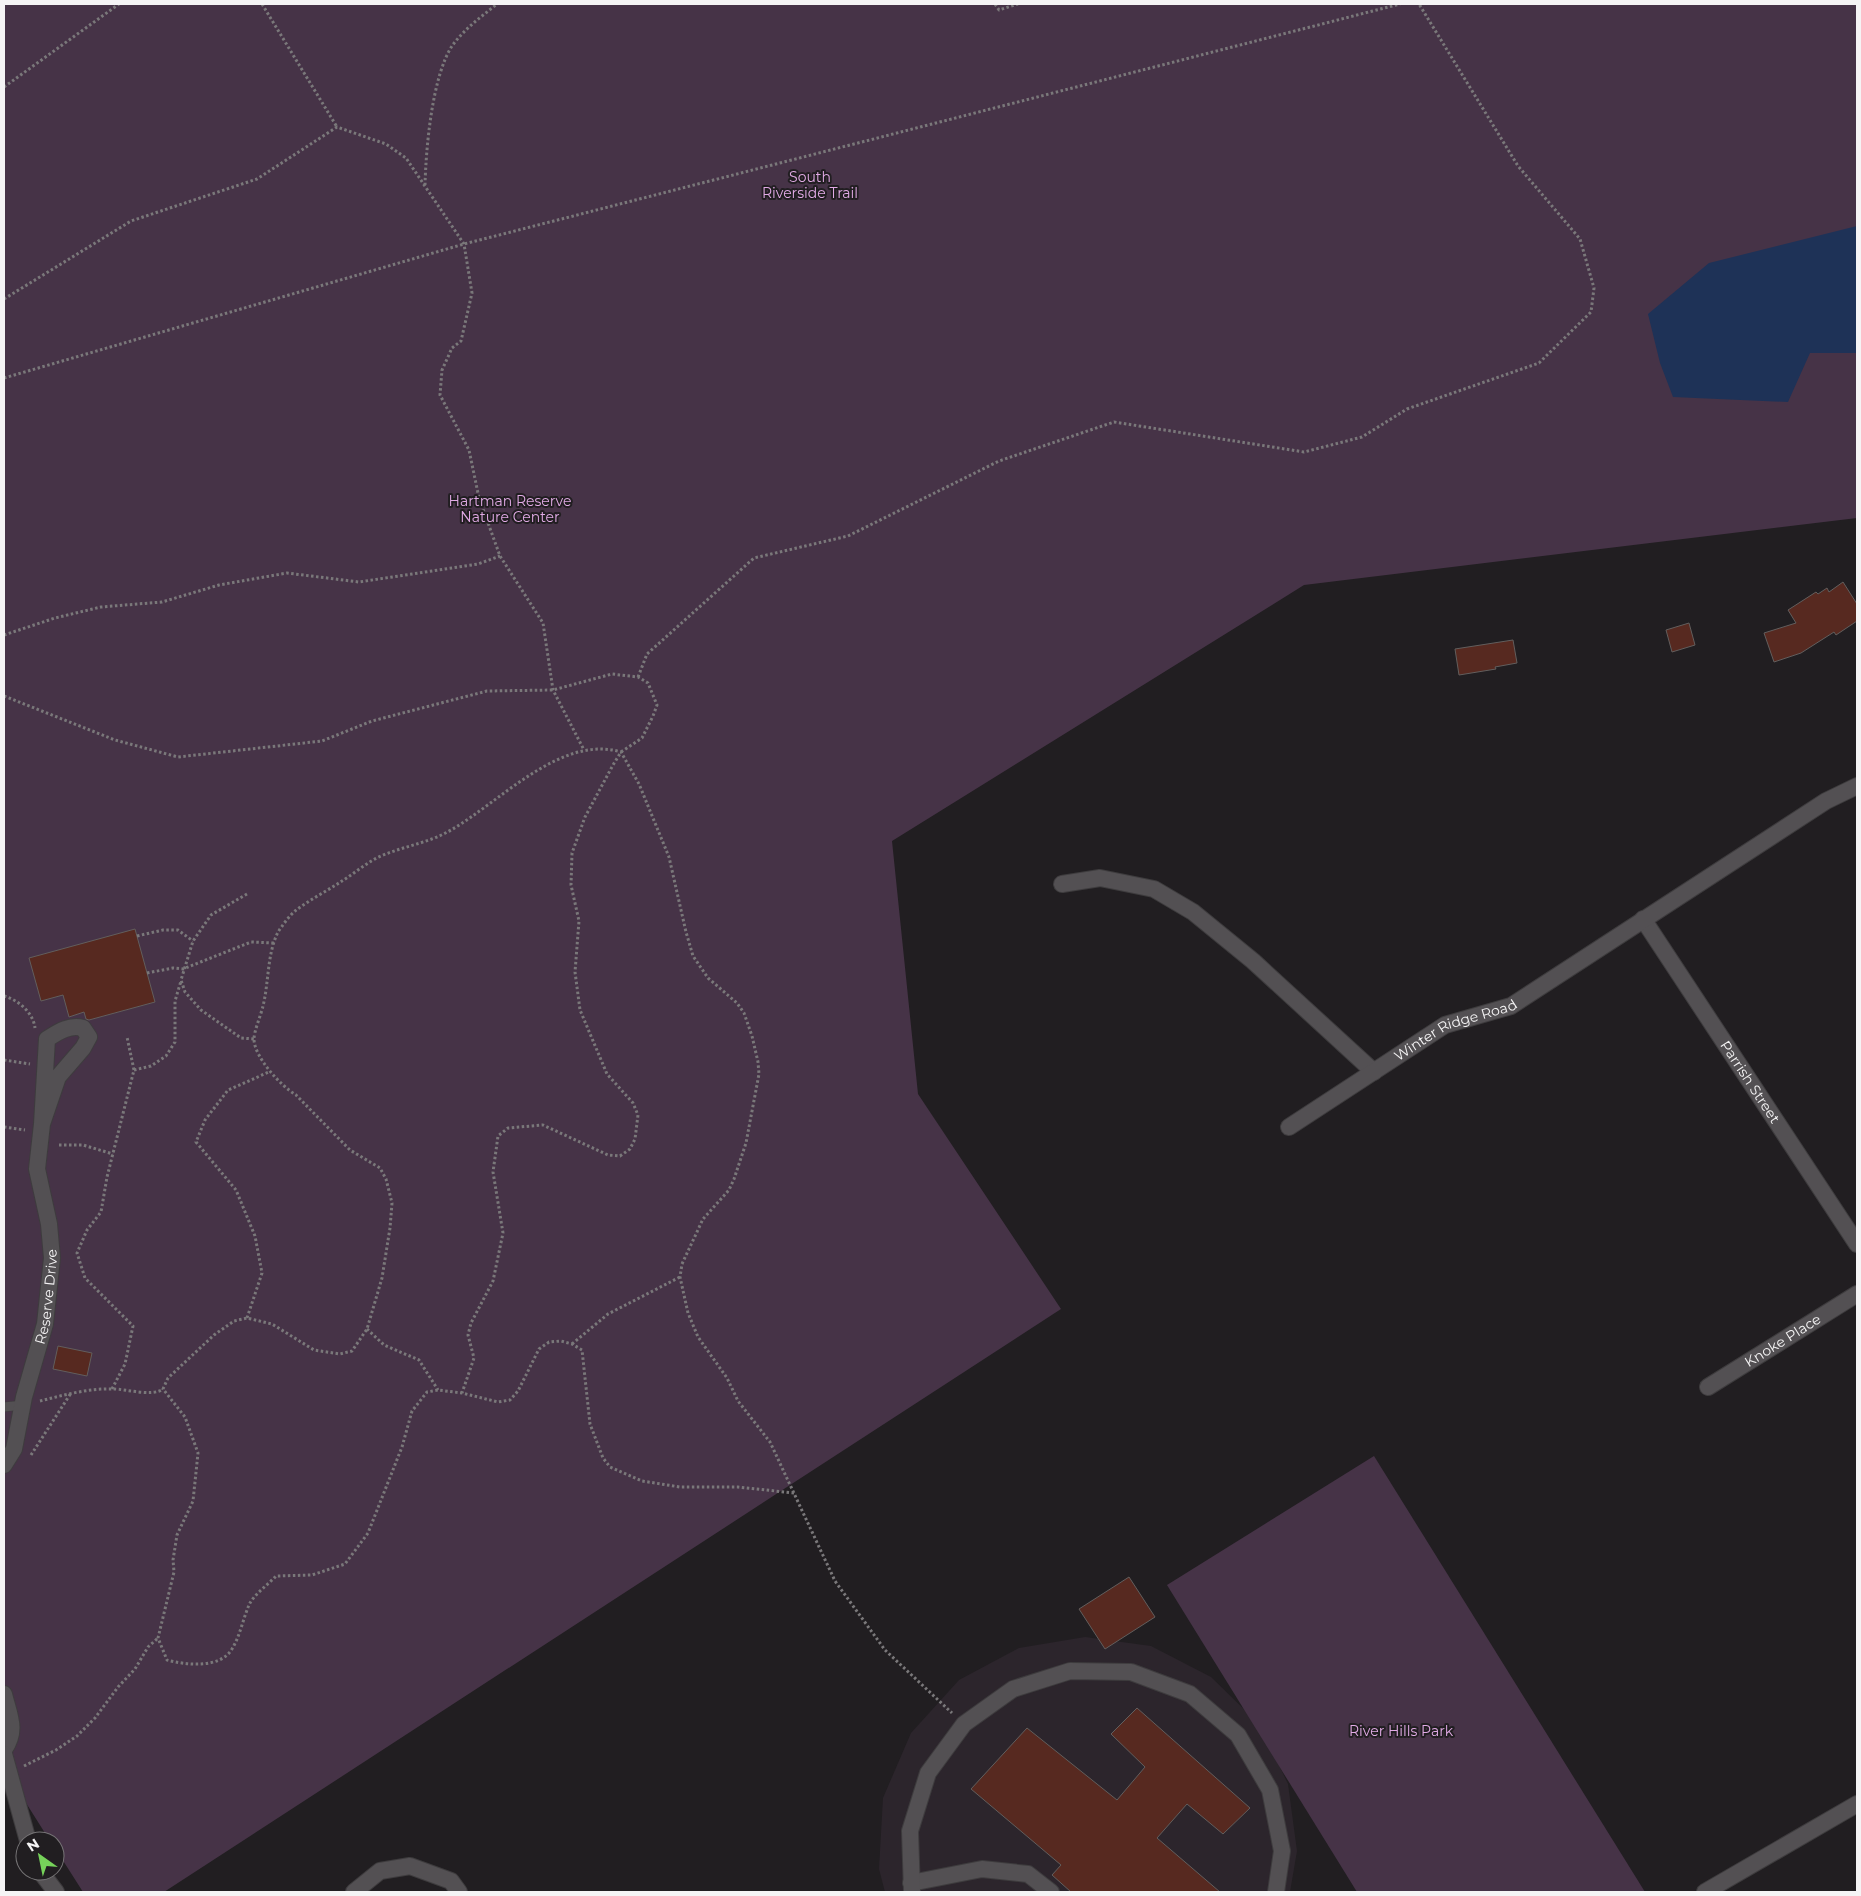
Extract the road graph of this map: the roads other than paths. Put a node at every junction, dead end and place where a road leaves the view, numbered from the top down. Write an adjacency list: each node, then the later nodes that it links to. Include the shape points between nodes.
1 (1857, 786): 3 (street, Winter Ridge Road, via 1826,801)
2 (1062, 884): 4 (street, via 1100,878 1154,890 1194,912 1254,961)
3 (1643, 919): 4 (street, Winter Ridge Road, via 1511,1006 1445,1026); 7 (street, Parrish Street)
4 (1374, 1072): 6 (street, Winter Ridge Road)
5 (42, 1124): 5 (street, Reserve Drive, via 58,1077 89,1037 83,1028 67,1028 47,1038); 10 (street, Reserve Drive, via 37,1169 49,1224 52,1258 45,1324)
6 (1289, 1127)
7 (1857, 1244)
8 (1857, 1294): 9 (street, Knoke Place)
9 (1708, 1387)
10 (23, 1405): 11 (lane); 12 (street, Reserve Drive, via 14,1449)
11 (4, 1407)
12 (4, 1465)
13 (4, 1694): 14 (street, via 12,1729 11,1741)
14 (4, 1750)
15 (6, 1762): 17 (street)
16 (1857, 1804): 25 (street)
17 (25, 1831)
18 (48, 1881): 20 (street)
19 (912, 1888): 23 (street, via 982,1869 1028,1874); 24 (street, via 910,1831 928,1773 964,1724 1013,1689 1070,1671 1131,1672 1190,1694 1238,1735 1270,1790 1282,1851)
20 (56, 1892)
21 (354, 1892): 22 (street, via 380,1872 410,1866 451,1881)
22 (459, 1892)
23 (1051, 1892)
24 (1276, 1892)
25 (1705, 1892)

